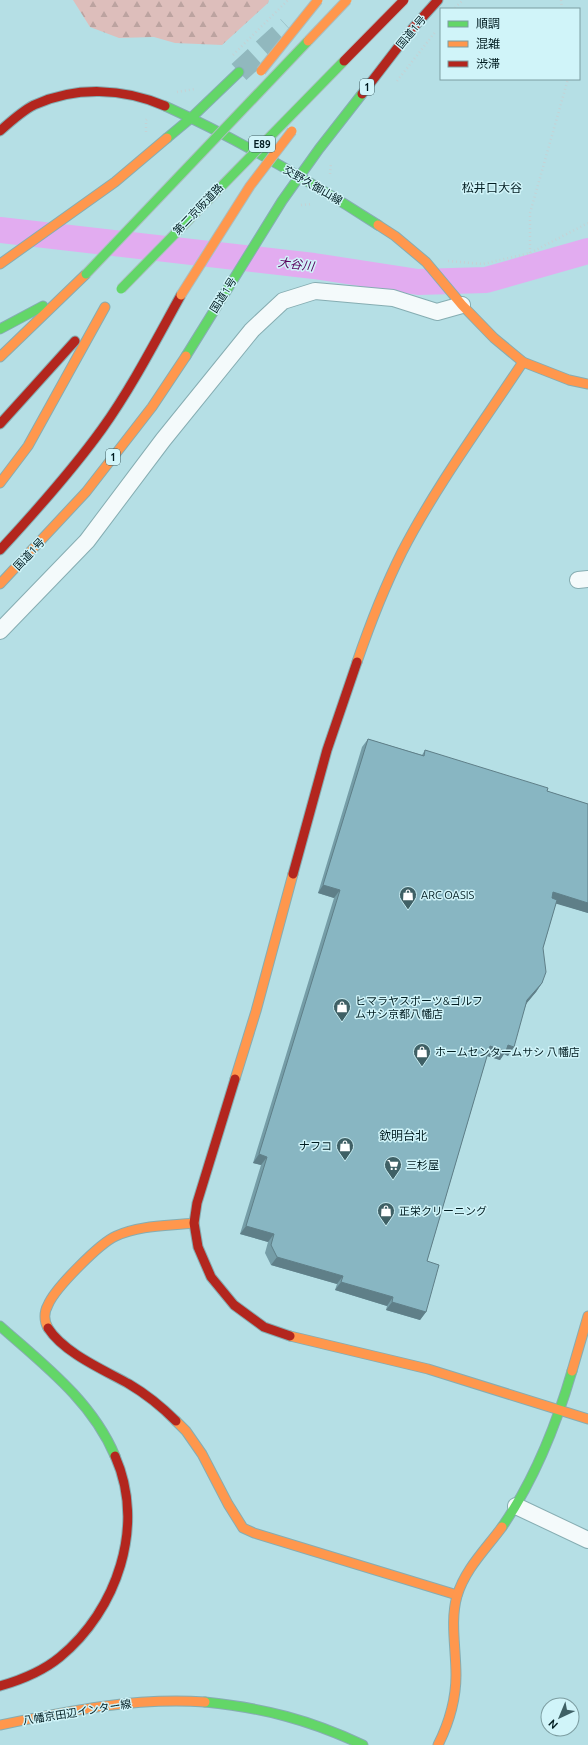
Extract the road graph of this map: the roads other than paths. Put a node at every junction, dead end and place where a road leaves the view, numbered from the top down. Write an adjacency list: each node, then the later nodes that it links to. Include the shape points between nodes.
1 (318, 0): 7 (main road, bridge)
2 (347, 0): 14 (main road, bridge)
3 (404, 0): 16 (main road, 第二京阪道路 / E89, bridge)
4 (409, 0): 9 (main road)
5 (438, 0): 13 (main road, 国道1号 / 1, via 412,29)
6 (239, 72): 10 (main road)
7 (257, 76)
8 (233, 107): 14 (main road, bridge)
9 (306, 114)
10 (191, 118): 12 (main road, 交野久御山線, via 130,95 102,91 78,92 34,106); 13 (main road, 交野久御山線); 15 (main road, via 115,182)
11 (296, 126): 26 (main road, bridge, via 250,186 102,428 49,497)
12 (0, 131)
13 (299, 177): 18 (main road, 交野久御山線, via 324,190 395,236 426,262); 27 (main road, 国道1号 / 1, via 152,407 86,492)
14 (169, 186): 17 (main road, bridge)
15 (0, 264)
16 (113, 298): 24 (main road, 第二京阪道路 / E89); 25 (main road, via 90,332 28,446)
17 (59, 300): 19 (main road); 20 (main road, via 40,306)
18 (458, 300): 22 (main road, 交野久御山線, via 494,338); 28 (street, via 438,312 393,298 314,291 284,301 252,330 163,440 87,541)
19 (35, 323): 20 (main road); 21 (main road)
20 (2, 333)
21 (0, 357)
22 (523, 362): 23 (main road, 交野久御山線, via 569,380); 29 (main road, via 434,496 402,552 374,612 327,750 256,1011 197,1203)
23 (588, 384)
24 (0, 424)
25 (0, 483)
26 (0, 550)
27 (0, 584)
28 (0, 631)
29 (194, 1224): 32 (main road, via 198,1247 218,1286 234,1305 264,1327 291,1336 428,1369); 36 (main road, via 134,1230 114,1236 47,1304 45,1315 50,1331 84,1358 140,1391 187,1433 204,1457 243,1528)
30 (588, 1316): 32 (main road)
31 (0, 1326): 37 (main road, via 87,1408 109,1440 123,1474 129,1509 126,1545 118,1576 105,1604 86,1632 60,1657 32,1674)
32 (560, 1411): 33 (main road); 34 (main road, via 536,1470)
33 (588, 1419)
34 (516, 1506): 35 (street); 36 (main road, via 474,1563)
35 (588, 1540)
36 (457, 1595): 40 (main road, via 454,1636 456,1690 451,1714)
37 (0, 1686)
38 (0, 1725): 39 (main road, 八幡京田辺インター線, via 112,1705 212,1703 283,1715 311,1723)
39 (363, 1745)
40 (438, 1745)

